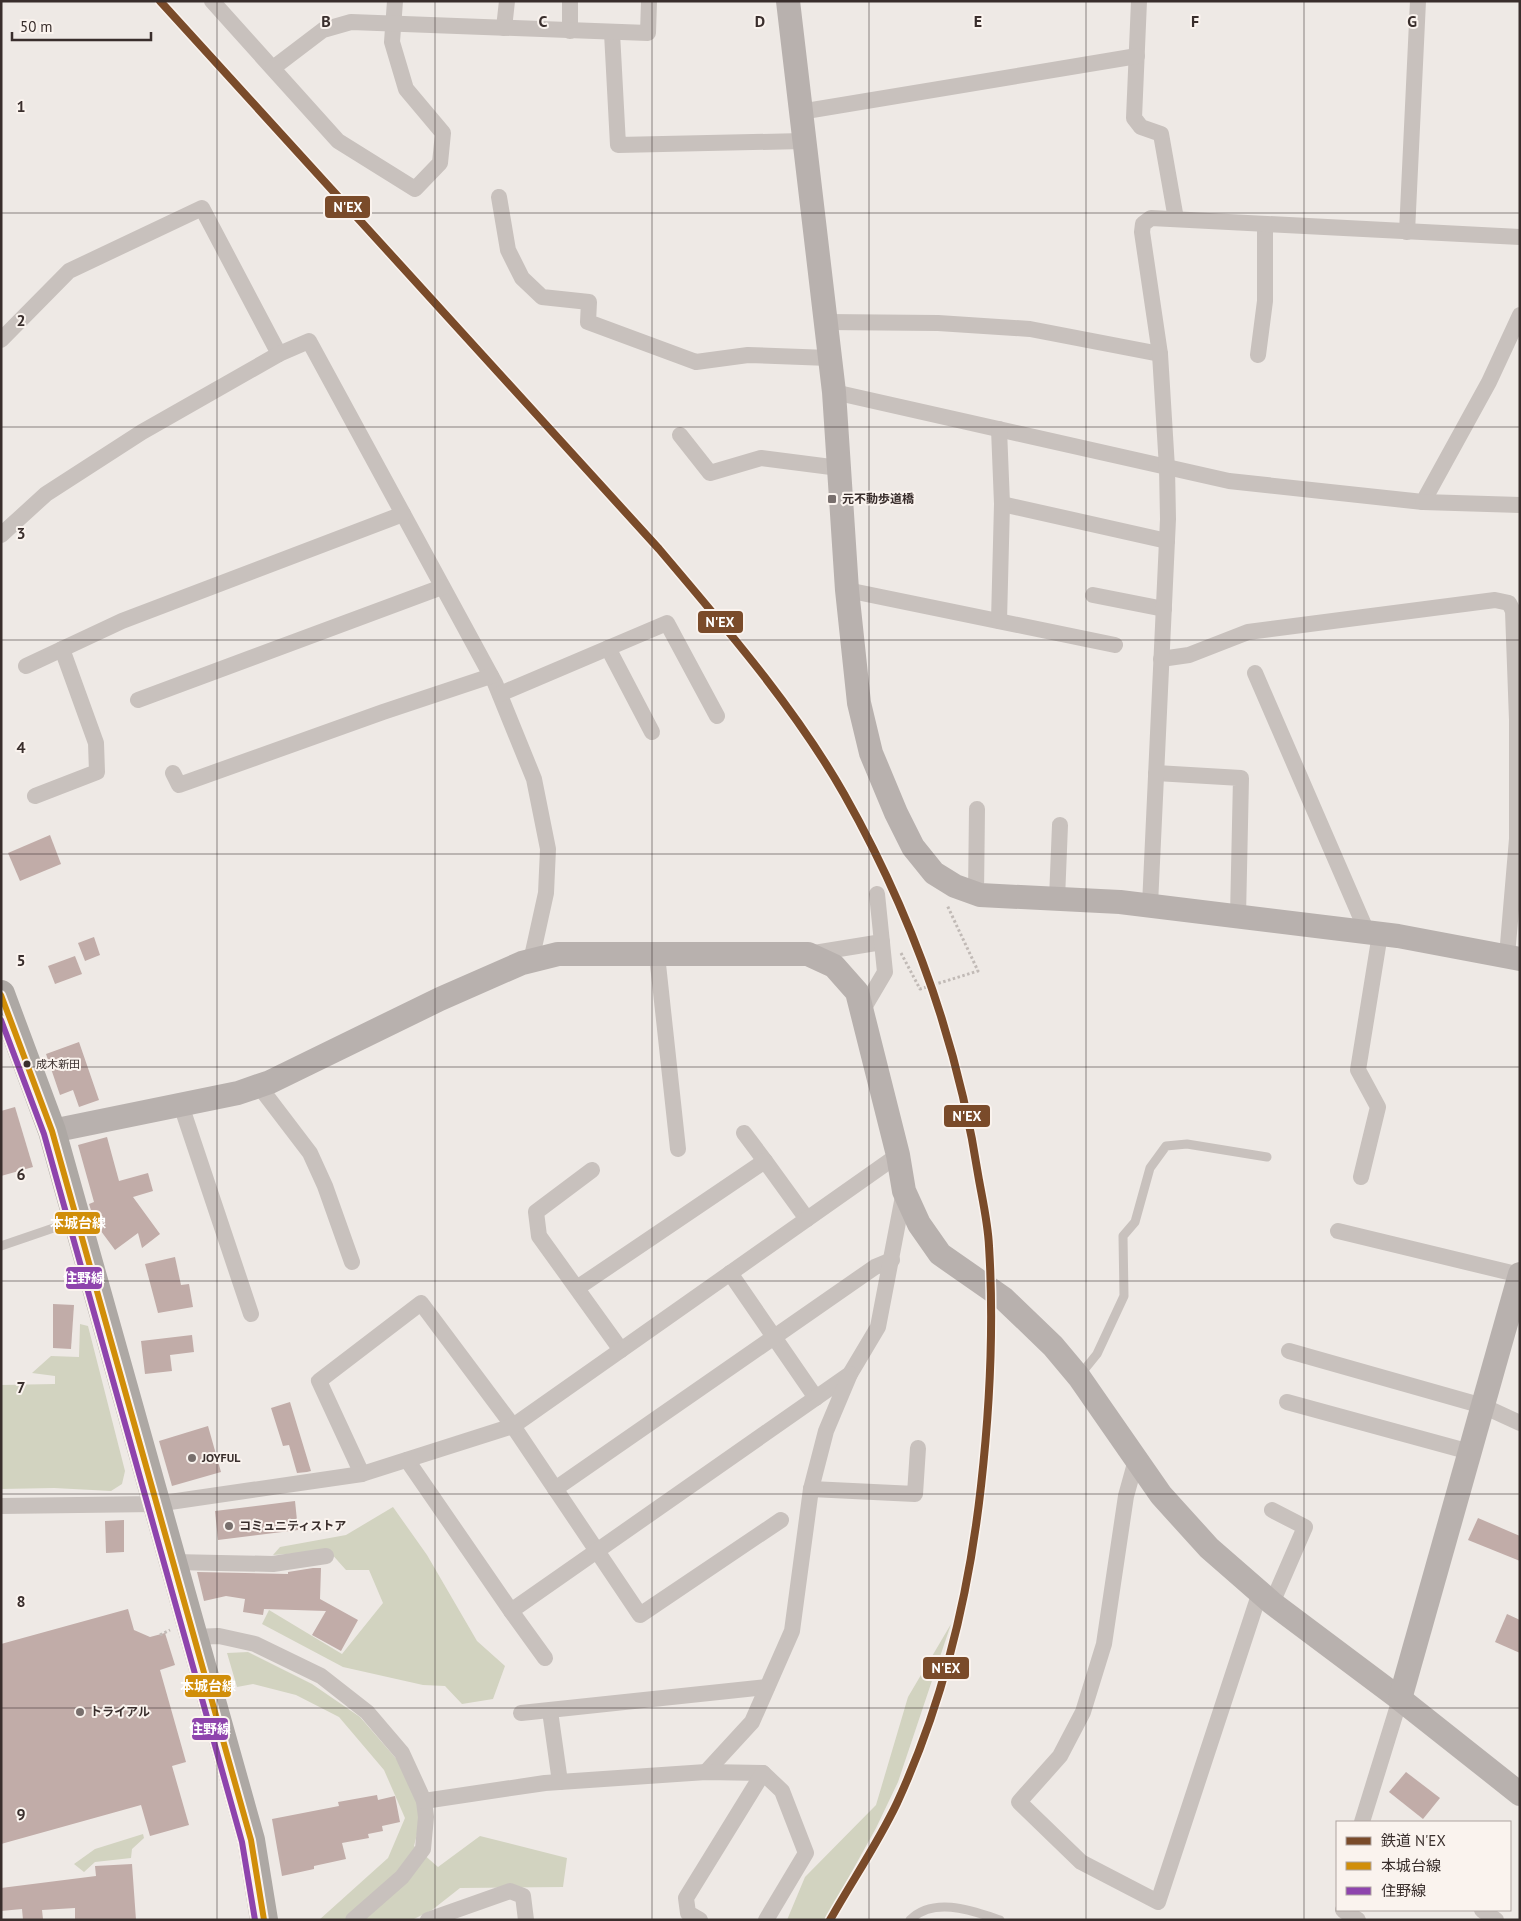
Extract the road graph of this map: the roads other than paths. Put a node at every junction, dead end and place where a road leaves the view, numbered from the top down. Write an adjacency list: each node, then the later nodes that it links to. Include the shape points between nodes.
1 (395, 1): 9 (street)
2 (507, 1): 10 (street)
3 (570, 1): 11 (street)
4 (649, 1): 12 (street, via 648,33)
5 (788, 1): 15 (street)
6 (1139, 1): 13 (street)
7 (1418, 1): 20 (street)
8 (215, 2): 14 (street)
9 (393, 24): 10 (street); 14 (street, via 351,22 323,30); 14 (street, via 392,42 406,89 443,133 440,163 415,189 338,141)
10 (504, 28): 11 (street)
11 (570, 31): 12 (street)
12 (612, 33): 16 (street, via 618,146)
13 (1137, 56): 15 (street); 18 (street, via 1134,118 1141,127 1161,134)
14 (273, 68)
15 (800, 112): 16 (street)
16 (803, 141): 23 (street)
17 (499, 197): 28 (street, via 508,250 522,278 542,297 589,302 588,322 696,362 748,355)
18 (1176, 219): 19 (street); 26 (street, via 1151,218 1143,224 1142,232)
19 (1266, 224): 20 (street); 27 (street, via 1264,301)
20 (1408, 232): 21 (street)
21 (1520, 237)
22 (1520, 315): 34 (street, via 1489,382)
23 (825, 322): 26 (street, via 1030,328); 28 (street)
24 (1, 340): 25 (street, via 69,270 202,208)
25 (280, 354): 37 (street, via 308,341); 38 (street, via 142,432 46,494)
26 (1160, 354): 33 (street)
27 (1258, 355)
28 (830, 358): 29 (street)
29 (834, 392): 30 (street); 32 (street)
30 (999, 429): 33 (street); 35 (street)
31 (680, 435): 32 (street, via 710,473 761,458)
32 (839, 468): 41 (street)
33 (1167, 468): 34 (street, via 1229,481); 39 (street)
34 (1423, 502): 36 (street)
35 (1002, 504): 39 (street); 44 (street)
36 (1520, 505)
37 (403, 514): 40 (street); 47 (street, via 122,621)
38 (1, 535)
39 (1167, 541): 43 (street)
40 (442, 587): 51 (street); 53 (street)
41 (847, 590): 44 (street); 62 (street, via 859,703 871,753 896,813 913,846 934,874)
42 (1093, 595): 43 (street)
43 (1164, 609): 48 (street)
44 (999, 621): 45 (street)
45 (1114, 645)
46 (608, 648): 52 (street); 54 (street, via 667,623); 55 (street)
47 (62, 649): 49 (street); 58 (street, via 96,743 97,772)
48 (1162, 659): 57 (street); 70 (street, via 1189,655 1248,632 1495,600 1509,603 1513,611 1517,720 1518,839)
49 (26, 666)
50 (1255, 673): 66 (street)
51 (491, 676): 52 (street); 56 (street, via 179,785)
52 (500, 694): 71 (street, via 534,779 548,849 546,893)
53 (138, 700)
54 (718, 716)
55 (652, 732)
56 (173, 773)
57 (1156, 773): 64 (street); 65 (street, via 1241,778)
58 (35, 796)
59 (977, 809): 62 (street)
60 (1060, 825): 63 (street)
61 (877, 894): 67 (street)
62 (976, 894): 63 (street)
63 (1057, 899): 64 (street)
64 (1150, 906): 65 (street)
65 (1238, 916): 66 (street)
66 (1374, 933): 70 (street); 83 (street, via 1358,1070 1378,1107)
67 (882, 942): 68 (street); 73 (street, via 885,972)
68 (808, 954): 69 (street); 73 (street, via 834,966 857,992)
69 (657, 955): 71 (street, via 558,954); 78 (street)
70 (1513, 958)
71 (531, 961): 74 (street, via 440,999)
72 (1, 994): 76 (highway)
73 (862, 1011): 79 (street)
74 (259, 1086): 75 (street); 90 (street, via 310,1153)
75 (181, 1105): 76 (street); 94 (street)
76 (52, 1131): 86 (highway)
77 (744, 1133): 81 (street)
78 (678, 1149)
79 (898, 1155): 84 (street); 85 (street)
80 (1267, 1157): 99 (lane, via 1187,1144 1166,1146 1150,1168 1136,1222 1123,1236 1124,1296 1097,1354)
81 (765, 1161): 85 (street); 93 (street)
82 (592, 1170): 93 (street, via 536,1212 539,1236)
83 (1361, 1177)
84 (904, 1191): 89 (street); 99 (street, via 919,1224 940,1254 1003,1298 1053,1346)
85 (807, 1219): 91 (street)
86 (76, 1220): 88 (lane); 112 (highway)
87 (1338, 1231): 92 (street)
88 (1, 1246)
89 (892, 1260): 95 (street, via 875,1267); 98 (street, via 878,1327)
90 (352, 1262)
91 (730, 1274): 95 (street); 96 (street)
92 (1520, 1275): 102 (street)
93 (577, 1288): 96 (street)
94 (251, 1314)
95 (776, 1338): 100 (street); 110 (street)
96 (621, 1350): 104 (street)
97 (1289, 1351): 102 (street)
98 (850, 1374): 100 (street); 111 (street, via 826,1431)
99 (1079, 1377): 108 (street)
100 (816, 1398): 116 (street)
101 (1287, 1402): 106 (street)
102 (1483, 1406): 103 (street); 106 (street)
103 (1520, 1422)
104 (513, 1426): 107 (street); 109 (street, via 422,1302 319,1381); 110 (street)
105 (918, 1448): 111 (street, via 915,1494)
106 (1470, 1452): 124 (street)
107 (407, 1460): 109 (street); 120 (street)
108 (1136, 1460): 119 (street, via 1161,1495 1210,1548); 119 (street, via 1126,1496 1104,1644 1083,1712 1060,1756 1019,1802 1081,1862 1158,1902)
109 (362, 1474): 112 (street)
110 (555, 1489): 116 (street)
111 (811, 1489): 123 (street, via 792,1631)
112 (156, 1504): 113 (street); 118 (highway)
113 (1, 1506)
114 (1272, 1510): 119 (street, via 1304,1527)
115 (781, 1520): 116 (street, via 640,1615)
116 (598, 1552): 120 (street)
117 (326, 1556): 118 (street, via 273,1564)
118 (173, 1562): 121 (highway)
119 (1266, 1598): 124 (street)
120 (511, 1611): 122 (street)
121 (194, 1637): 131 (street, via 219,1636 255,1644 320,1676 368,1712 402,1753); 135 (highway, via 251,1840)
122 (546, 1658)
123 (767, 1687): 125 (street); 127 (street, via 752,1722)
124 (1400, 1699): 130 (street); 132 (street)
125 (550, 1711): 126 (street); 129 (street)
126 (520, 1714)
127 (706, 1772): 128 (street); 129 (street)
128 (763, 1773): 139 (street, via 686,1898 688,1913); 140 (street, via 782,1791 806,1853)
129 (560, 1782): 131 (street)
130 (1520, 1794)
131 (424, 1801): 136 (street, via 426,1816 422,1849 402,1877)
132 (1362, 1821)
133 (1345, 1911): 143 (street)
134 (1483, 1911): 144 (street)
135 (264, 1920)
136 (353, 1920)
137 (428, 1920): 138 (street, via 510,1891 523,1896)
138 (526, 1920)
139 (700, 1920)
140 (766, 1920)
141 (910, 1920): 142 (lane, via 933,1908 950,1907)
142 (1000, 1920)
143 (1358, 1920)
144 (1496, 1920)

